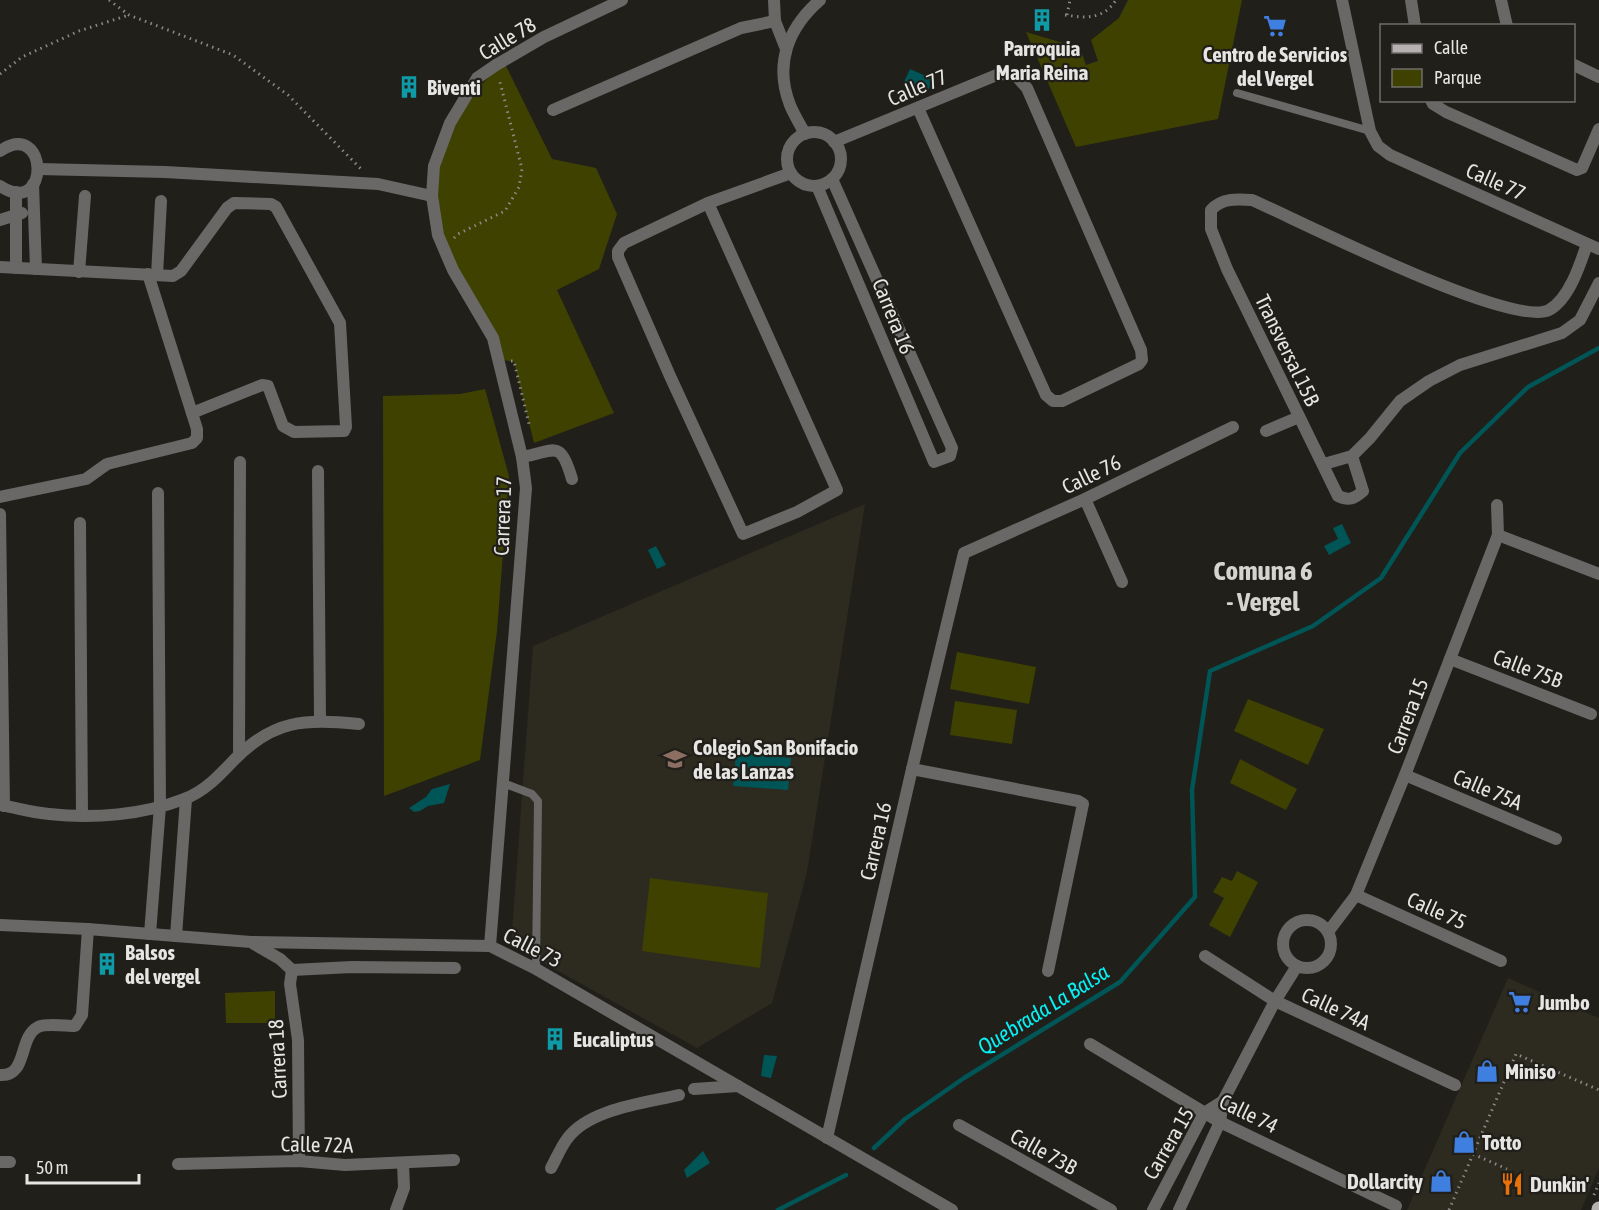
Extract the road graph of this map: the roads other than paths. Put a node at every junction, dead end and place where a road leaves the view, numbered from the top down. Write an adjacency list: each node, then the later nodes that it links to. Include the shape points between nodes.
1 (622, 0): 13 (street, Calle 78, via 544,37)
2 (774, 0): 7 (street)
3 (820, 0): 10 (street, via 796,24)
4 (1342, 0): 19 (street)
5 (1411, 0): 8 (street)
6 (1501, 0): 9 (street)
7 (775, 21): 10 (street); 17 (street, via 741,28)
8 (1415, 24)
9 (1506, 24)
10 (786, 50): 20 (street, via 784,72 790,103)
11 (1575, 65): 12 (street)
12 (1599, 77)
13 (477, 78): 31 (street, Carrera 17, via 450,123 434,166)
14 (1238, 93): 19 (lane)
15 (1432, 102): 18 (street, via 1446,112 1577,170 1582,168)
16 (918, 108): 16 (street, Calle 77, via 1046,395 1053,401 1062,401 1139,364 1142,355 1027,88 1015,75 999,74); 21 (street, Calle 77)
17 (553, 110)
18 (1599, 129)
19 (1370, 131): 37 (street, Calle 77, via 1378,146 1390,155)
20 (805, 134): 21 (street, via 821,134); 24 (street, via 789,150)
21 (834, 142): 25 (street, via 840,165)
22 (0, 151): 23 (street, via 16,145 25,147 38,160)
23 (39, 169): 26 (street); 31 (street, via 378,184)
24 (791, 172): 28 (street, via 802,183); 33 (street)
25 (832, 179): 28 (street); 42 (street, Carrera 16)
26 (33, 184): 29 (street); 34 (street)
27 (0, 186): 29 (street)
28 (817, 186): 44 (street, Carrera 16)
29 (16, 192): 35 (street)
30 (85, 196): 41 (street)
31 (432, 196): 51 (street, Carrera 17, via 438,235 453,270 493,338)
32 (161, 201): 43 (street)
33 (708, 203): 33 (street, via 837,490 798,512 743,534 618,257 624,243)
34 (34, 207): 35 (street); 40 (street)
35 (16, 215): 36 (street); 39 (street)
36 (0, 220)
37 (1593, 247): 47 (street, Transversal 15B, via 1556,305 1529,313 1473,298 1401,269 1252,200 1217,203 1211,210 1211,229)
38 (0, 267): 39 (street)
39 (16, 268): 40 (street)
40 (36, 269): 41 (street)
41 (79, 272): 43 (street)
42 (874, 273): 44 (street); 44 (street, Carrera 16, via 952,448 952,453 934,462)
43 (153, 275): 46 (street); 46 (street, via 173,276 181,271 234,203 271,204 340,323 344,431 288,430 268,386 262,385)
44 (858, 281)
45 (1599, 283): 50 (street, via 1580,320 1562,333 1460,365 1429,381 1400,401)
46 (192, 412): 57 (street, via 197,438 192,443 107,464 86,479)
47 (1299, 417): 49 (street); 53 (street, Transversal 15B)
48 (1233, 427): 58 (street, Calle 76)
49 (1266, 431)
50 (1352, 456): 53 (street); 53 (street, Transversal 15B, via 1363,491 1354,498 1338,496)
51 (522, 457): 55 (street, via 549,449 560,453 567,460); 73 (street, Carrera 17, via 526,488)
52 (240, 462): 70 (street)
53 (1324, 464)
54 (318, 471): 68 (street)
55 (572, 479)
56 (158, 493): 76 (street)
57 (0, 497)
58 (1085, 499): 63 (street, Calle 76); 65 (street)
59 (1497, 505): 62 (street, Carrera 15)
60 (0, 514): 75 (street)
61 (80, 523): 77 (street)
62 (1498, 535): 64 (street); 66 (street, Carrera 15)
63 (964, 553): 71 (street, Carrera 16)
64 (1599, 574)
65 (1122, 582)
66 (1450, 659): 67 (street, Calle 75B); 72 (street, Carrera 15)
67 (1591, 714)
68 (320, 720): 69 (street); 70 (street, via 281,726)
69 (359, 724)
70 (239, 756): 74 (street, via 214,780)
71 (912, 769): 93 (street, via 1083,804); 105 (street, Carrera 16)
72 (1406, 775): 78 (street, Calle 75A); 79 (street, Carrera 15)
73 (503, 783): 86 (street, Carrera 17); 91 (lane, via 532,794 538,801)
74 (186, 798): 76 (street); 84 (street)
75 (2, 806): 77 (street)
76 (160, 806): 77 (street); 83 (street)
77 (81, 816)
78 (1556, 839)
79 (1356, 895): 82 (street, Carrera 15); 88 (street, Calle 75)
80 (0, 925): 81 (street, Calle 73)
81 (88, 929): 83 (street, Calle 73); 96 (street, via 82,1015 75,1026 39,1026 30,1033 17,1068 6,1076)
82 (1328, 932): 89 (street, via 1331,947 1325,961 1312,968); 89 (street, via 1316,921 1292,925 1283,939 1283,947 1285,955)
83 (150, 934): 84 (street, Calle 73)
84 (176, 936): 85 (street, Calle 73)
85 (251, 942): 86 (street, Calle 73); 92 (street)
86 (490, 946): 91 (street, Calle 73)
87 (1204, 957): 94 (street, Calle 74A)
88 (1501, 961)
89 (1297, 966): 94 (street, Carrera 15)
90 (455, 968): 92 (street)
91 (536, 969): 98 (street, Calle 73)
92 (292, 970): 107 (street, Carrera 18, via 290,984 298,1040)
93 (1048, 971)
94 (1275, 1001): 97 (street, Calle 74A); 101 (street, Carrera 15)
95 (1090, 1044): 102 (street, Calle 74)
96 (0, 1075)
97 (1455, 1085)
98 (738, 1086): 99 (street); 105 (street, Calle 73)
99 (694, 1089)
100 (679, 1095): 110 (street, via 605,1113 585,1122 567,1138)
101 (1223, 1101): 102 (street, Carrera 15); 103 (street, Carrera 15)
102 (1204, 1113): 103 (street, Calle 74); 115 (street, Carrera 15)
103 (1220, 1122): 111 (street, Calle 74); 116 (street, Carrera 15)
104 (959, 1125): 114 (street, Calle 73B)
105 (827, 1138): 113 (street, Calle 73)
106 (454, 1160): 108 (street, Calle 72A)
107 (299, 1161): 108 (street, Calle 72A, via 345,1165); 109 (street, Calle 72A)
108 (403, 1163): 112 (street, via 404,1188)
109 (178, 1164)
110 (551, 1168)
111 (1396, 1206)
112 (396, 1210)
113 (952, 1210)
114 (1111, 1210)
115 (1153, 1210)
116 (1179, 1210)

